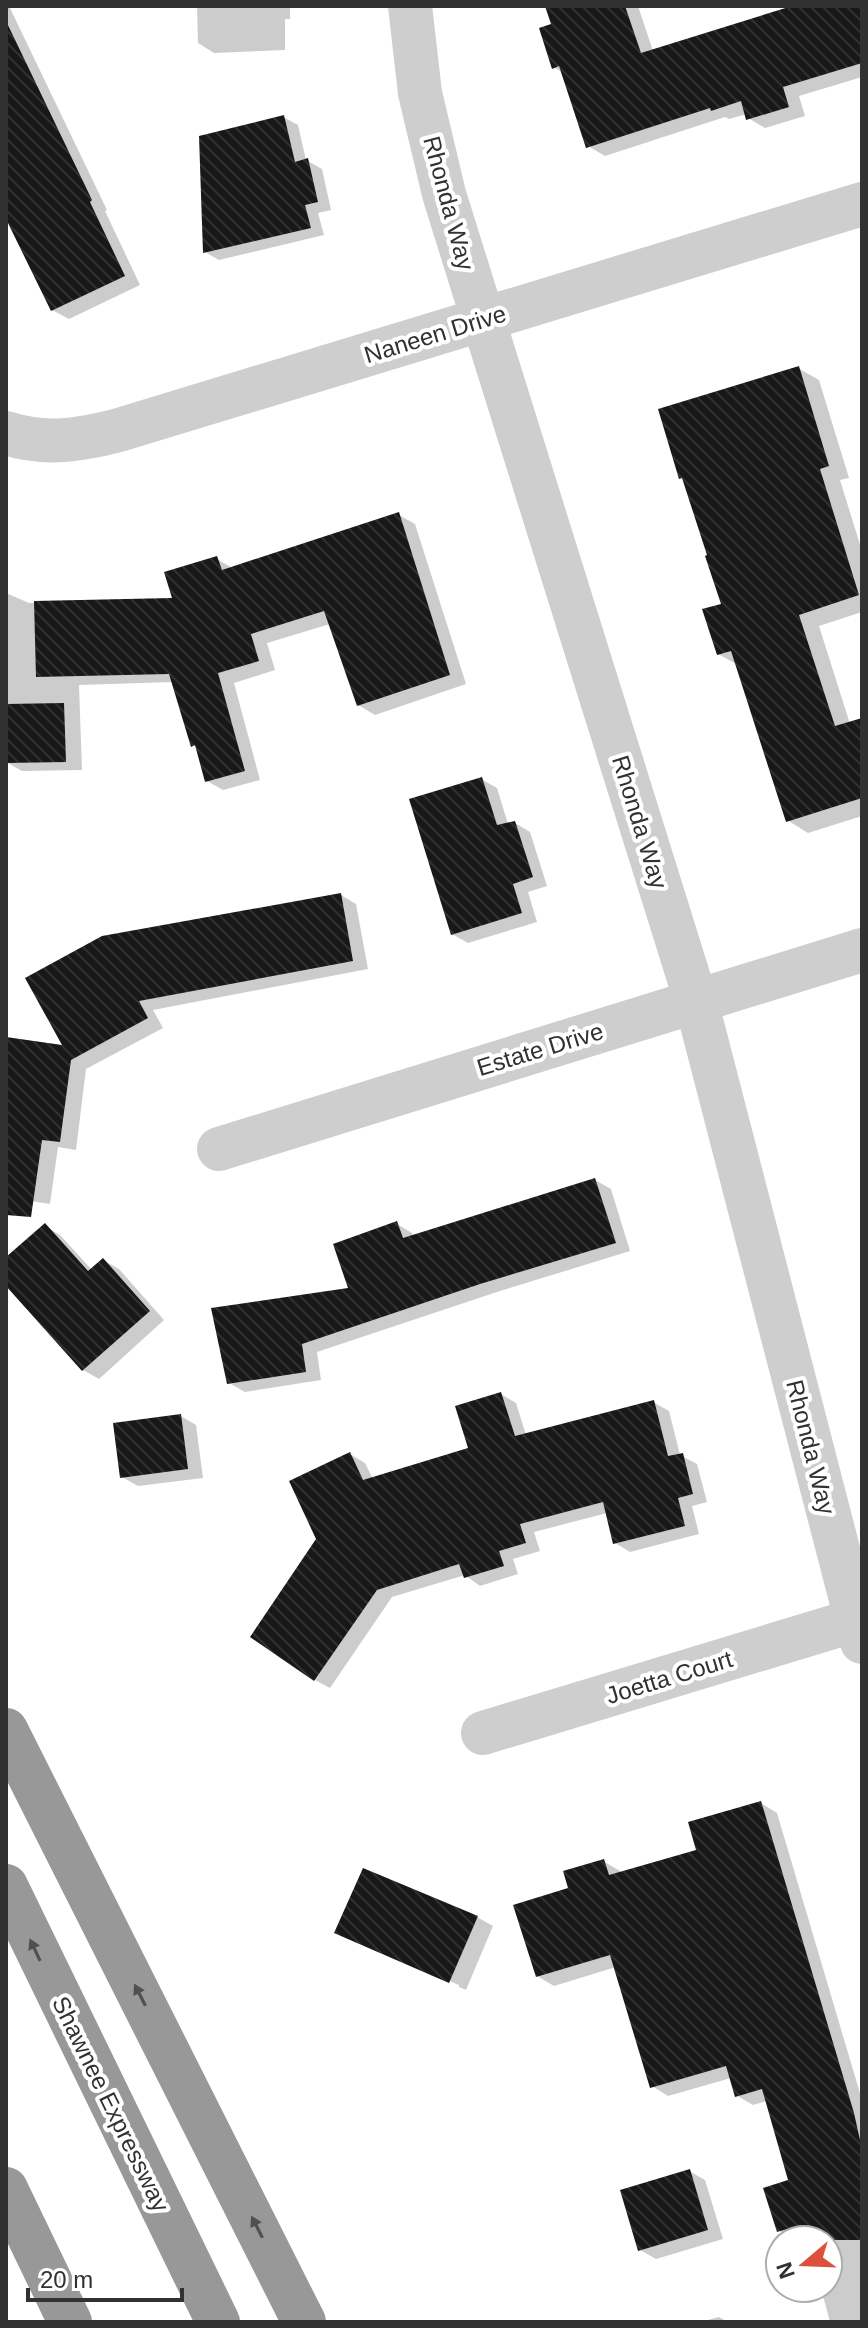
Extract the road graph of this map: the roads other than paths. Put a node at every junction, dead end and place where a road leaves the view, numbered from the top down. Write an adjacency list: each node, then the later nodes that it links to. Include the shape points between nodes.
1 (410, 6): 3 (street, Rhonda Way, via 420,93)
2 (862, 204): 3 (street, Naneen Drive)
3 (482, 320): 4 (street, Naneen Drive, via 92,437 47,442); 6 (street, Rhonda Way)
4 (6, 433)
5 (862, 950): 6 (street, Estate Drive)
6 (696, 1001): 7 (street, Estate Drive); 8 (street, Rhonda Way)
7 (219, 1149)
8 (859, 1631): 10 (street, Joetta Court)
9 (6, 1730): 15 (highway, one-way to 9)
10 (483, 1733)
11 (6, 1886): 14 (highway, Shawnee Expressway, one-way to 11)
12 (6, 2189): 13 (highway)
13 (70, 2322)
14 (218, 2322)
15 (304, 2322)

